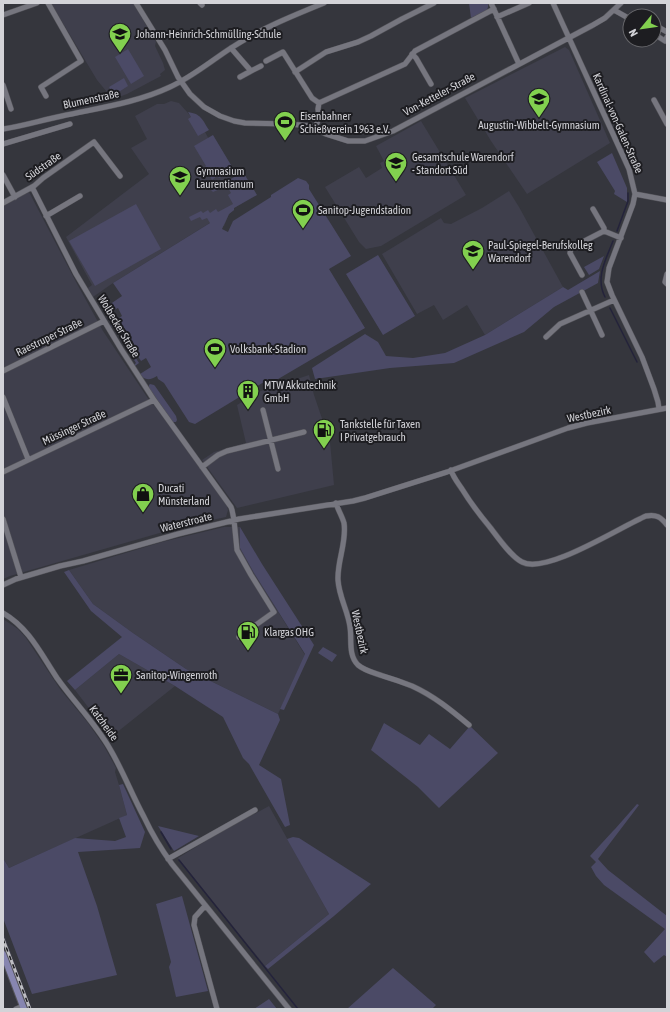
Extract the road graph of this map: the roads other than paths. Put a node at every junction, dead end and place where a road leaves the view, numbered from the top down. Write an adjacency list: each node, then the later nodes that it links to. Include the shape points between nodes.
1 (37, 3): 13 (street)
2 (48, 3): 27 (street, via 81,61 41,87)
3 (136, 3): 24 (street, Von-Ketteler-Straße)
4 (324, 3): 16 (street, Blumenstraße, via 272,25)
5 (434, 3): 22 (street, via 358,42 326,52)
6 (491, 3): 10 (street)
7 (529, 3): 14 (street)
8 (554, 3): 15 (street, Kardinal-von-Galen-Straße)
9 (621, 3): 11 (street, Von-Ketteler-Straße)
10 (494, 9): 14 (street); 17 (street)
11 (614, 10): 12 (street); 15 (street, Von-Ketteler-Straße, via 593,25)
12 (622, 14)
13 (3, 15)
14 (497, 17): 19 (street)
15 (569, 37): 19 (street, Von-Ketteler-Straße); 39 (street, Kardinal-von-Galen-Straße, via 629,169)
16 (231, 48): 21 (street); 24 (street, Blumenstraße)
17 (412, 54): 25 (street); 29 (street, via 406,64)
18 (266, 61): 22 (street, via 283,52)
19 (519, 64): 33 (street, Von-Ketteler-Straße, via 393,130 365,141 348,141)
20 (262, 66): 21 (street)
21 (251, 72): 23 (street)
22 (295, 72): 29 (street, via 312,98)
23 (240, 77)
24 (181, 81): 33 (street, Von-Ketteler-Straße, via 196,101 226,119 245,123); 34 (street, Blumenstraße, via 135,100)
25 (431, 84)
26 (3, 85): 30 (street)
27 (46, 96)
28 (654, 100): 32 (street)
29 (319, 103): 33 (street, via 319,118)
30 (12, 109)
31 (70, 124): 35 (street)
32 (667, 124)
33 (315, 128)
34 (3, 129)
35 (3, 144)
36 (3, 175): 41 (street)
37 (120, 176): 38 (street, Südstraße, via 94,142)
38 (32, 187): 41 (street, Südstraße); 45 (street, Wolbecker Straße)
39 (636, 194): 42 (street); 47 (street)
40 (80, 196): 45 (street)
41 (15, 197): 43 (street, Südstraße)
42 (667, 200)
43 (3, 203)
44 (594, 209): 46 (street)
45 (46, 216): 54 (street, Wolbecker Straße)
46 (604, 232): 47 (street); 49 (street, via 571,248 570,253)
47 (621, 238): 52 (street, via 609,268 607,282)
48 (667, 274): 50 (street)
49 (582, 275)
50 (667, 284)
51 (582, 292): 53 (street)
52 (614, 300): 53 (street); 61 (street, via 642,357)
53 (590, 310): 55 (street); 56 (street, via 560,324)
54 (104, 321): 57 (street, Raestruper Straße); 59 (street, Wolbecker Straße)
55 (602, 335)
56 (546, 337)
57 (3, 371)
58 (3, 398): 65 (street)
59 (154, 400): 65 (street, Müssinger Straße); 66 (street, Wolbecker Straße)
60 (667, 408): 61 (street, Westbezirk)
61 (659, 409): 68 (street, Westbezirk, via 568,428)
62 (263, 410): 64 (street)
63 (304, 432): 64 (street)
64 (271, 440): 66 (street, via 221,453); 67 (street)
65 (28, 459): 69 (street, Müssinger Straße)
66 (202, 467): 72 (street, Wolbecker Straße, via 231,507)
67 (278, 469)
68 (450, 470): 70 (street, Westbezirk, via 365,498); 73 (street, via 472,504 522,563 537,564 568,556 646,516 662,518)
69 (3, 472)
70 (336, 503): 72 (street, Westbezirk); 78 (street, Westbezirk, via 344,530 338,581 350,626 352,655 355,660 368,670 412,686 437,699)
71 (3, 519): 74 (street)
72 (234, 520): 74 (street, Waterstroate); 77 (street, via 237,550 274,612)
73 (667, 525)
74 (21, 577): 75 (street, Waterstroate)
75 (3, 586)
76 (3, 613): 80 (street, Katzheide, via 31,637 59,681 104,738 149,828)
77 (240, 637)
78 (470, 725)
79 (255, 810): 80 (street)
80 (168, 859): 81 (street, Katzheide)
81 (205, 906): 85 (street, via 195,917 194,925); 86 (street, Katzheide)
82 (3, 954): 83 (main road)
83 (24, 1008): 84 (street)
84 (16, 1009)
85 (217, 1009)
86 (289, 1009)

